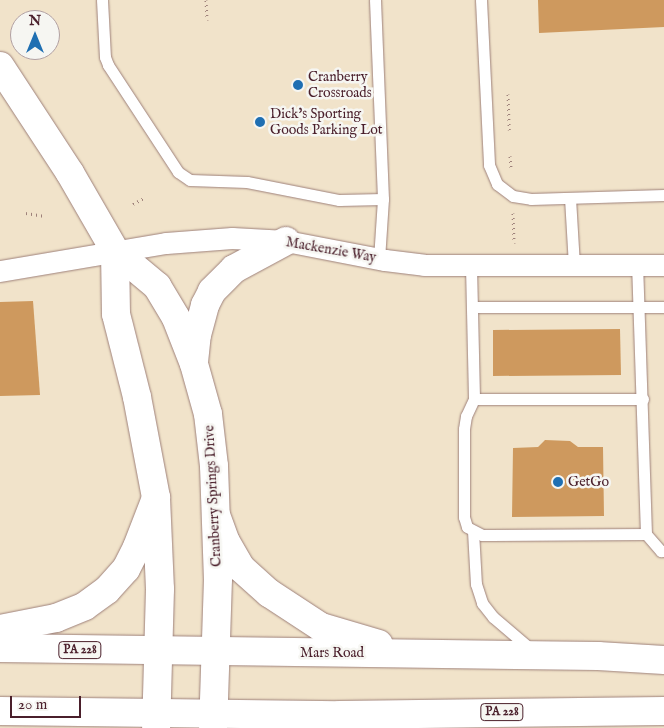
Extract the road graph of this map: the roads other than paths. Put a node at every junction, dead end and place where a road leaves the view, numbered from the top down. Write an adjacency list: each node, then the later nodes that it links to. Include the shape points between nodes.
1 (102, 0): 7 (lane, via 108,65 178,172 190,180 247,182 339,200)
2 (375, 0): 7 (lane)
3 (481, 0): 6 (lane, via 492,175 504,192 513,196)
4 (0, 66): 9 (main road, Cranberry Springs Drive, via 70,173)
5 (664, 195): 6 (lane)
6 (570, 198): 11 (lane)
7 (383, 199): 10 (lane)
8 (286, 241): 9 (street, Mackenzie Way, via 232,238); 10 (street, Mackenzie Way); 19 (main road, via 234,269 212,291 204,305)
9 (115, 251): 15 (street, Mackenzie Way); 19 (main road, Cranberry Springs Drive, via 157,286 176,318); 22 (main road, Cranberry Springs Drive, via 116,314 138,397)
10 (378, 258): 14 (street, Mackenzie Way)
11 (574, 264): 12 (street, Mackenzie Way); 14 (street, Mackenzie Way)
12 (637, 265): 13 (street, Mackenzie Way); 16 (lane)
13 (664, 265)
14 (471, 266): 17 (lane)
15 (0, 272)
16 (639, 306): 17 (lane); 18 (lane); 21 (lane)
17 (472, 307): 20 (lane)
18 (664, 307)
19 (194, 364): 23 (main road, Cranberry Springs Drive, via 208,414)
20 (474, 399): 21 (lane); 24 (lane, via 464,429 464,517 467,527)
21 (643, 399): 25 (lane)
22 (156, 498): 27 (main road, via 138,547 126,569 107,590 85,606 56,618); 29 (main road, Cranberry Springs Drive)
23 (216, 515): 30 (main road, Cranberry Springs Drive); 31 (main road, via 241,568 291,609 320,627)
24 (473, 531): 25 (lane, via 482,535); 32 (lane, via 475,577 482,603)
25 (646, 534): 26 (lane)
26 (664, 551)
27 (0, 629)
28 (0, 648): 29 (main road, Mars Road / PA 228)
29 (160, 651): 30 (main road, Mars Road / PA 228); 40 (main road, Cranberry Springs Drive)
30 (217, 652): 31 (main road, Mars Road / PA 228); 41 (main road, Cranberry Springs Drive)
31 (407, 653): 32 (main road, Mars Road / PA 228)
32 (538, 655): 33 (main road, Mars Road / PA 228)
33 (664, 660)
34 (629, 710): 36 (main road, PA 228); 37 (main road, PA 228); 39 (street)
35 (0, 711): 40 (main road, PA 228)
36 (664, 711)
37 (340, 715): 41 (main road, PA 228); 43 (main road)
38 (0, 718): 42 (main road)
39 (664, 719)
40 (156, 720): 41 (main road, PA 228)
41 (213, 721)
42 (40, 728)
43 (300, 728)

